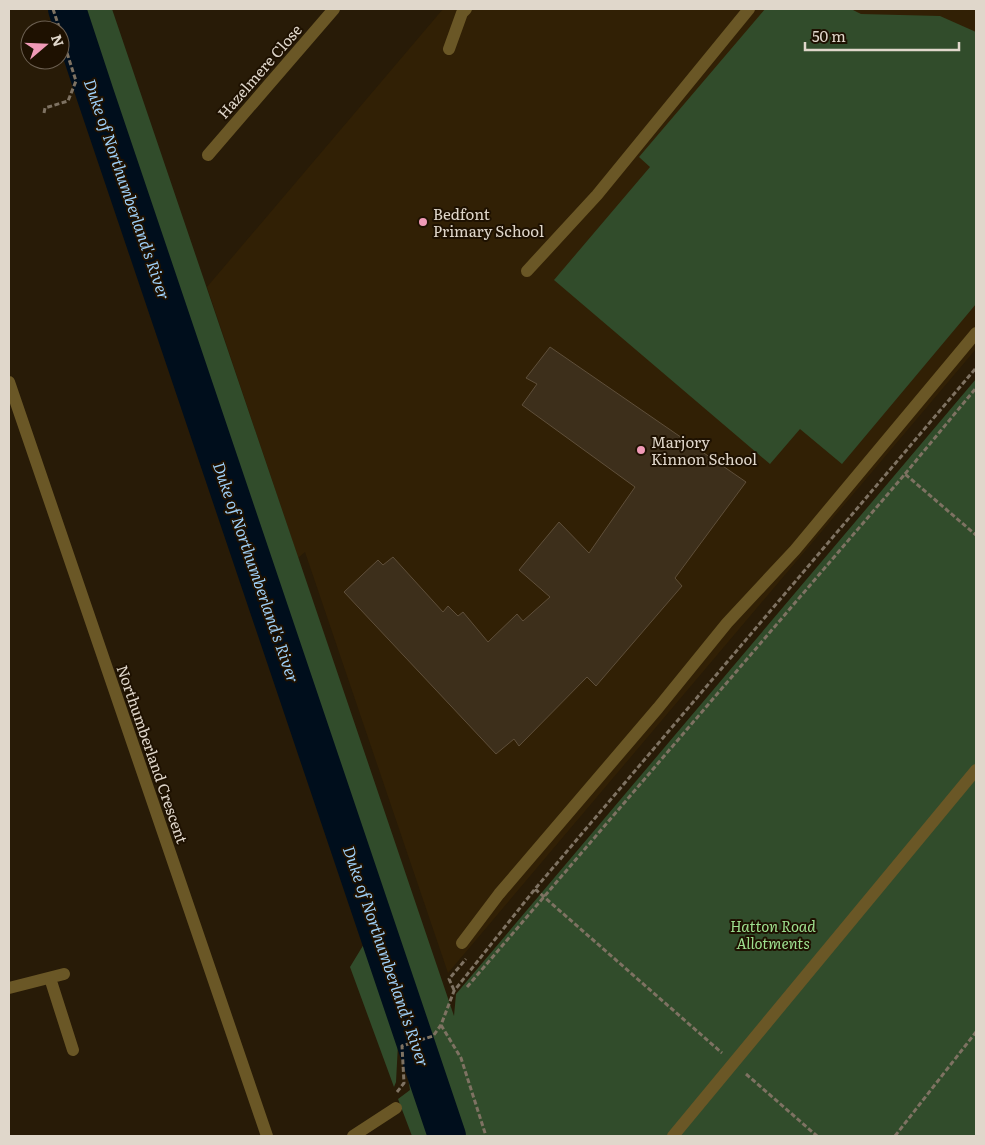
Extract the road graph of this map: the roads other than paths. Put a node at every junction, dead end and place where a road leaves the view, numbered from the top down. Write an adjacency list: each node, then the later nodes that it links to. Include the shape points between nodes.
1 (334, 9): 5 (street, Hazelmere Close)
2 (466, 9): 4 (street)
3 (749, 9): 6 (street, via 597,195)
4 (449, 49)
5 (208, 155)
6 (527, 271)
7 (976, 333): 10 (street, via 499,894)
8 (9, 382): 16 (street, Northumberland Crescent)
9 (976, 770): 18 (street)
10 (462, 944)
11 (64, 974): 12 (street)
12 (50, 978): 13 (street); 14 (street)
13 (9, 988)
14 (73, 1050)
15 (396, 1108): 17 (street)
16 (267, 1136)
17 (353, 1136)
18 (672, 1136)

